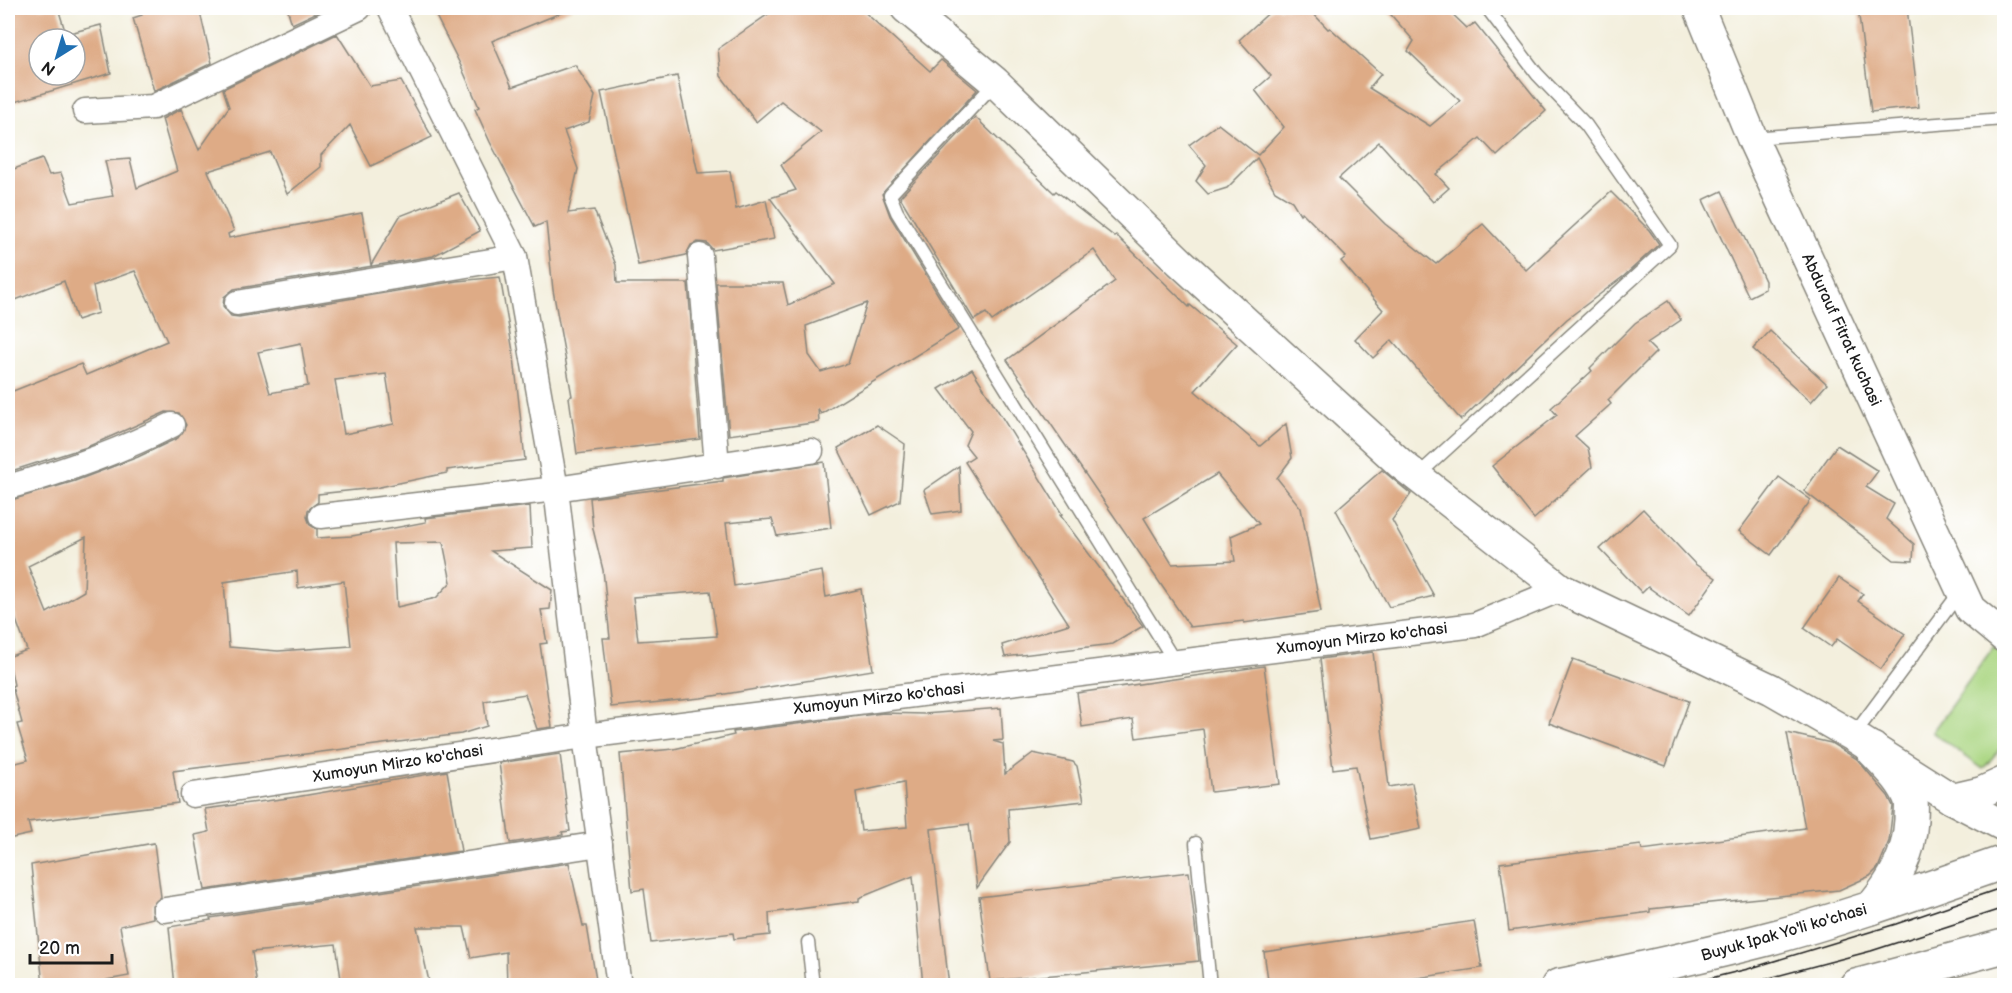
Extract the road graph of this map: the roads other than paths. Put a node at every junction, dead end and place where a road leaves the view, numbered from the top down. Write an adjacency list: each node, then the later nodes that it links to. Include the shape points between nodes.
1 (359, 8): 7 (street, via 153,107)
2 (390, 8): 11 (street)
3 (906, 8): 6 (street)
4 (1487, 8): 16 (lane, via 1537,74 1586,125 1670,245)
5 (1699, 8): 9 (street, Abdurauf Fitrat kuchasi)
6 (995, 82): 16 (street, via 1180,262); 23 (lane, via 890,195)
7 (85, 111)
8 (2004, 119): 9 (lane)
9 (1752, 138): 21 (street, Abdurauf Fitrat kuchasi)
10 (700, 256): 15 (street)
11 (515, 257): 12 (street); 18 (street)
12 (237, 303)
13 (172, 425): 17 (street, via 105,456)
14 (811, 451): 15 (street)
15 (717, 466): 18 (street)
16 (1417, 476): 20 (street)
17 (8, 487)
18 (556, 489): 19 (street); 24 (street)
19 (321, 516)
20 (1561, 589): 23 (street, Xumoyun Mirzo ko'chasi, via 1475,625); 25 (street, via 1771,689)
21 (1962, 590): 22 (street, Abdurauf Fitrat kuchasi, via 1970,609); 25 (lane)
22 (2004, 637)
23 (1175, 662): 24 (street, Xumoyun Mirzo ko'chasi)
24 (585, 736): 27 (street, Xumoyun Mirzo ko'chasi); 30 (street)
25 (1863, 742): 28 (street); 33 (main road, via 1904,786 1912,803 1904,861)
26 (2004, 782): 28 (street)
27 (194, 795)
28 (1952, 799): 29 (street)
29 (2004, 826)
30 (600, 843): 34 (street); 38 (street)
31 (1196, 843): 40 (lane)
32 (2004, 862): 33 (main road, Buyuk Ipak Yo'li ko'chasi)
33 (1872, 908): 41 (main road, Buyuk Ipak Yo'li ko'chasi, via 1769,939)
34 (165, 910)
35 (808, 942): 39 (lane)
36 (2002, 947): 37 (main road)
37 (1919, 977): 42 (main road)
38 (619, 986)
39 (813, 986)
40 (1210, 986)
41 (1558, 986)
42 (1856, 986)

